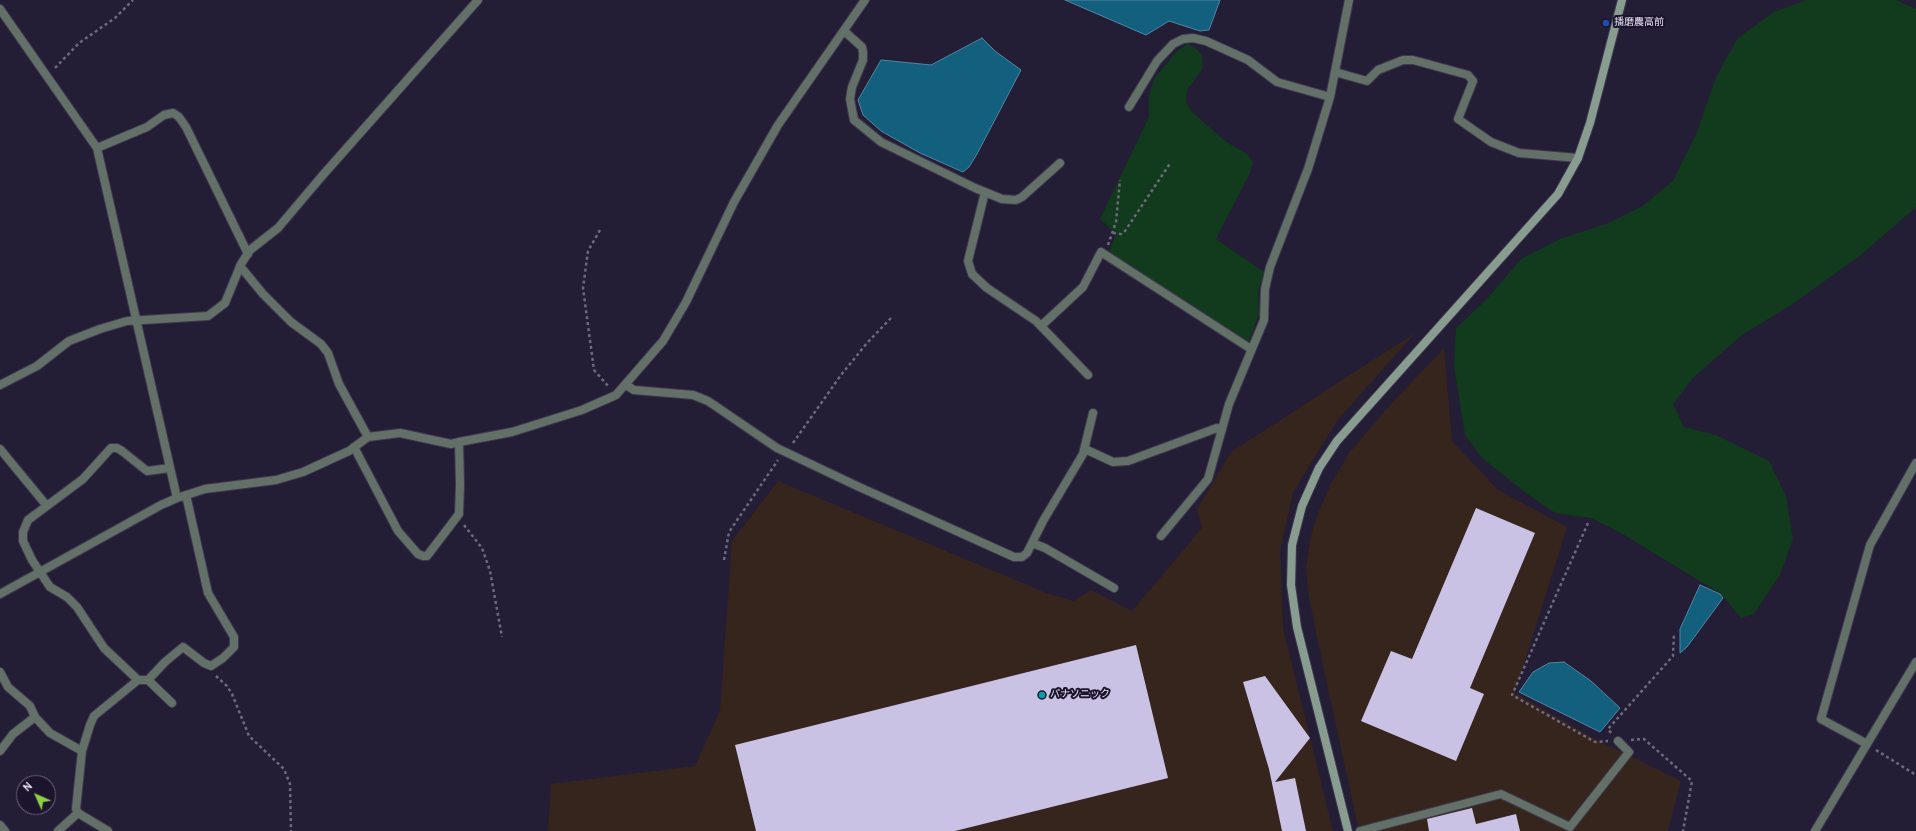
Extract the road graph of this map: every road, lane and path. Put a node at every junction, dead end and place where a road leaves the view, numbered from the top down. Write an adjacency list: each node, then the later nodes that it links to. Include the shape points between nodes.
1 (133, 0): 9 (path, via 115,18 79,43)
2 (478, 0): 20 (street, via 278,228)
3 (865, 0): 7 (street)
4 (1349, 0): 8 (street)
5 (1622, 0): 13 (street, via 1590,123)
6 (0, 9): 9 (street)
7 (844, 31): 17 (street, via 862,47 863,52 863,60 850,99 854,120 881,142); 29 (street, via 778,125 734,202 686,302 664,341)
8 (1335, 72): 10 (street); 13 (street, via 1367,81 1378,70 1403,60 1413,60 1468,75 1473,81 1458,119 1491,142 1519,153)
9 (47, 75): 12 (street)
10 (1330, 97): 11 (street, via 1277,82 1248,60 1206,41 1193,38 1173,44 1158,61); 26 (street, via 1308,169 1270,267 1265,289 1264,320)
11 (1129, 107)
12 (97, 148): 20 (street, via 147,127 164,115 173,113 179,117); 24 (street)
13 (1578, 158): 72 (street, via 1558,194 1337,441 1319,468 1302,506 1292,545 1291,585 1297,627)
14 (1171, 162): 19 (path, via 1125,231 1121,234)
15 (1060, 163): 17 (street, via 1016,200 1002,199)
16 (1120, 180): 19 (path)
17 (985, 192): 25 (street, via 968,261 969,267 972,274 987,288)
18 (600, 230): 30 (path, via 588,251 583,288 594,370)
19 (1113, 233): 21 (path)
20 (248, 254): 22 (street)
21 (1105, 255): 25 (street, via 1101,252 1082,287); 26 (street)
22 (240, 266): 24 (street, via 225,303 208,316); 33 (street, via 291,322 321,344 328,353 339,384)
23 (892, 318): 38 (path, via 841,375 797,440)
24 (137, 321): 28 (street, via 120,323 69,341 38,366); 40 (street)
25 (1041, 326): 27 (street)
26 (1251, 350): 32 (street, via 1229,404)
27 (1088, 375)
28 (0, 385)
29 (626, 385): 30 (street); 38 (street, via 634,390 693,395 708,401)
30 (616, 395): 34 (street, via 582,410 512,432)
31 (1093, 412): 36 (street)
32 (1222, 430): 36 (street, via 1217,428 1128,461 1113,462); 46 (street, via 1208,478)
33 (368, 437): 34 (street, via 400,433 451,444); 35 (street)
34 (459, 442): 44 (street, via 460,485)
35 (354, 447): 41 (street, via 329,462 276,480 205,489); 44 (street, via 390,519 418,554 426,556)
36 (1085, 448): 47 (street)
37 (0, 449): 43 (street)
38 (784, 451): 47 (street, via 1014,556 1022,557); 48 (path, via 729,532)
39 (1916, 463): 62 (street, via 1870,545 1821,719)
40 (170, 468): 42 (street); 43 (street, via 147,471 122,451 111,448 83,479)
41 (186, 495): 42 (street); 58 (street, via 208,593 234,637 234,647 211,666 183,647)
42 (177, 498): 49 (street)
43 (47, 506): 49 (street, via 28,520 23,532 23,541)
44 (457, 516): 53 (path, via 482,548 490,571)
45 (1588, 523): 61 (path, via 1512,695 1595,742)
46 (1161, 536)
47 (1032, 543): 50 (street)
48 (724, 560)
49 (40, 574): 51 (street); 57 (street, via 50,587 67,597 77,607 104,648)
50 (1114, 588)
51 (0, 594)
52 (1674, 633): 61 (path, via 1673,656 1608,729)
53 (502, 637)
54 (1916, 662): 62 (street)
55 (0, 672): 60 (street, via 8,687 30,706)
56 (214, 674): 71 (path, via 232,694 249,736 284,769 290,784)
57 (138, 680): 58 (street); 64 (street, via 94,716)
58 (148, 680): 59 (street)
59 (172, 704)
60 (35, 717): 63 (street, via 13,734); 64 (street, via 50,734)
61 (1618, 741): 73 (street, via 1629,752 1570,826 1501,794); 74 (path, via 1644,738 1692,781)
62 (1867, 744): 65 (path); 75 (street)
63 (0, 751)
64 (82, 751): 66 (street, via 76,809)
65 (1916, 775)
66 (78, 813): 69 (street); 70 (street)
67 (0, 826): 68 (street)
68 (5, 831)
69 (58, 831)
70 (108, 831)
71 (291, 831)
72 (1348, 831)
73 (1360, 831)
74 (1683, 831)
75 (1816, 831)

